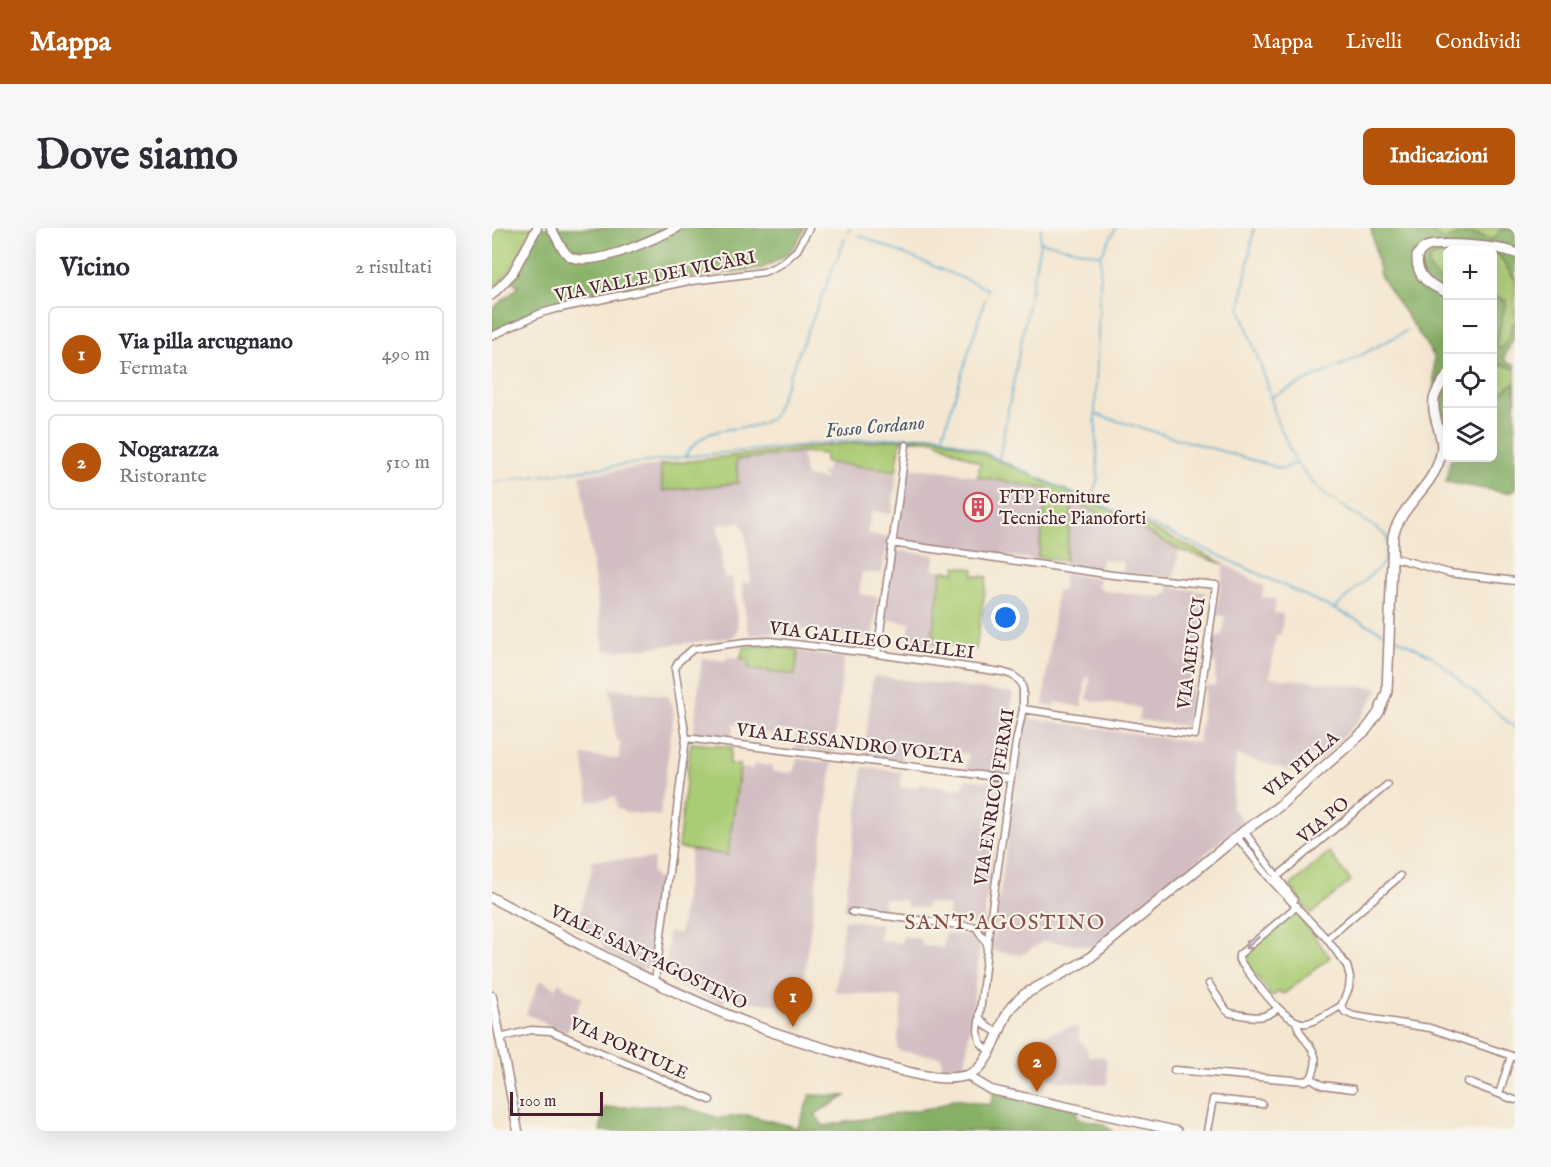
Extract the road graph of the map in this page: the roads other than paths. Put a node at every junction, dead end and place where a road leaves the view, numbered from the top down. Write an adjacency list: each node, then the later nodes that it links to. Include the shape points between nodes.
1 (537, 228): 9 (street, via 512,274)
2 (551, 228): 3 (street, via 564,252 579,260 608,255)
3 (677, 228)
4 (809, 228): 10 (street, VIA VALLE DEI VICÀRI, via 797,250 764,272 607,297 541,313)
5 (1468, 246): 8 (main road, via 1437,244 1427,246 1416,256 1418,271 1430,285)
6 (1497, 249): 7 (main road)
7 (1515, 253)
8 (1443, 290)
9 (492, 295)
10 (492, 336)
11 (1443, 382): 14 (main road, VIA PILLA, via 1434,401 1442,434 1441,455 1434,475 1395,526)
12 (906, 445): 13 (street)
13 (891, 543): 16 (street); 18 (street, VIA MEUCCI, via 1113,575 1216,585 1195,735)
14 (1392, 557): 15 (street, via 1449,573); 22 (main road, VIA PILLA, via 1387,692 1378,712 1366,730 1278,807)
15 (1515, 581)
16 (877, 654): 17 (street, VIA GALILEO GALILEI, via 1002,672 1020,681); 19 (street, VIA GALILEO GALILEI, via 802,644 745,642 693,649 675,669)
17 (1023, 689): 18 (street, VIA ENRICO FERMI)
18 (1023, 710): 20 (street, VIA ENRICO FERMI)
19 (686, 738): 20 (street, VIA ALESSANDRO VOLTA); 32 (street)
20 (1011, 779): 31 (street, VIA ENRICO FERMI)
21 (1387, 785): 26 (street, VIA PO)
22 (1240, 834): 23 (street); 24 (street); 39 (main road, VIA PILLA, via 1088,960 1025,994 1010,1010)
23 (1253, 842): 24 (street); 26 (street)
24 (1247, 847): 26 (street)
25 (1400, 876): 30 (street)
26 (1275, 879): 28 (street)
27 (492, 898): 32 (main road, VIALE SANT'AGOSTINO)
28 (1297, 906): 30 (street); 36 (street, one-way to 36, via 1239,955)
29 (852, 912): 31 (street, via 976,927)
30 (1327, 939): 35 (street, via 1347,966 1350,977)
31 (987, 944): 37 (street, VIA ENRICO FERMI)
32 (655, 982): 44 (main road, VIALE SANT'AGOSTINO, via 749,1023 835,1051 935,1077)
33 (1209, 984): 36 (street, via 1230,1012 1263,1018)
34 (492, 996): 40 (street)
35 (1341, 1006): 38 (street, via 1307,1023); 42 (street, via 1354,1016 1430,1028)
36 (1278, 1008): 38 (street)
37 (980, 1018): 39 (street); 41 (street, VIA ENRICO FERMI, via 978,1038)
38 (1296, 1022): 45 (street, via 1316,1058)
39 (998, 1033): 41 (main road, VIA PILLA)
40 (500, 1038): 49 (street, VIA PORTULE, via 531,1030 551,1031); 52 (street)
41 (992, 1047): 44 (main road, VIA PILLA)
42 (1513, 1056): 48 (street)
43 (1174, 1070): 45 (street, via 1298,1081)
44 (973, 1072): 53 (street, via 991,1090)
45 (1311, 1078): 47 (street, via 1322,1085)
46 (1467, 1082): 48 (street)
47 (1353, 1089)
48 (1499, 1094): 50 (street)
49 (710, 1100)
50 (1515, 1100)
51 (1262, 1104): 54 (street, via 1213,1099)
52 (518, 1131)
53 (1177, 1131)
54 (1207, 1131)

